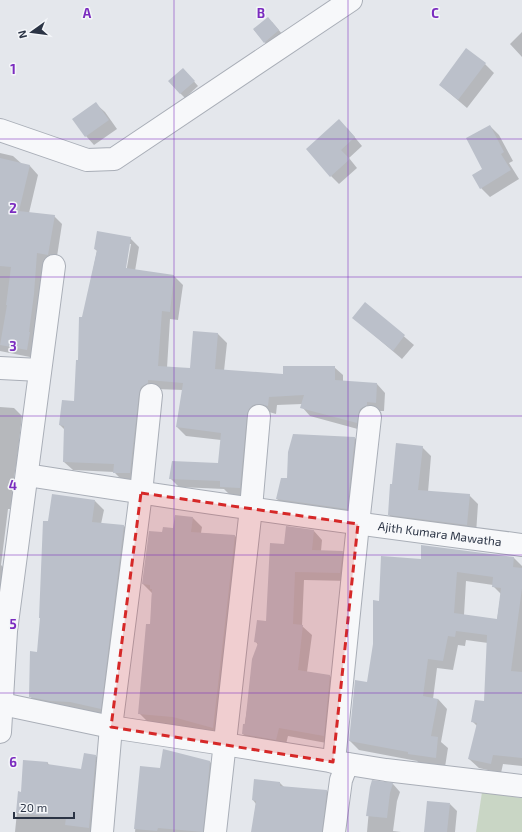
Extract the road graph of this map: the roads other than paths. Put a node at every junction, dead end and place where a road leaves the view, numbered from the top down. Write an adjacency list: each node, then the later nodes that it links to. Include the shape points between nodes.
1 (351, 0): 2 (street, via 114,159 87,160)
2 (0, 130)
3 (54, 266): 5 (street)
4 (0, 368): 5 (street)
5 (40, 370): 9 (street)
6 (151, 395): 10 (street)
7 (260, 416): 11 (street)
8 (370, 417): 12 (street)
9 (27, 475): 10 (street, Ajith Kumara Mawatha); 14 (street)
10 (141, 493): 11 (street, Ajith Kumara Mawatha); 16 (street)
11 (252, 508): 12 (street, Ajith Kumara Mawatha); 18 (street)
12 (358, 524): 13 (street, Ajith Kumara Mawatha); 19 (street, via 335,751)
13 (522, 545)
14 (3, 631): 15 (street)
15 (2, 704): 16 (street); 17 (street)
16 (111, 727): 18 (street); 21 (street)
17 (0, 732)
18 (224, 744): 19 (street); 22 (street)
19 (340, 763): 20 (street); 23 (street, via 341,780)
20 (522, 786)
21 (102, 832)
22 (215, 832)
23 (334, 832)

